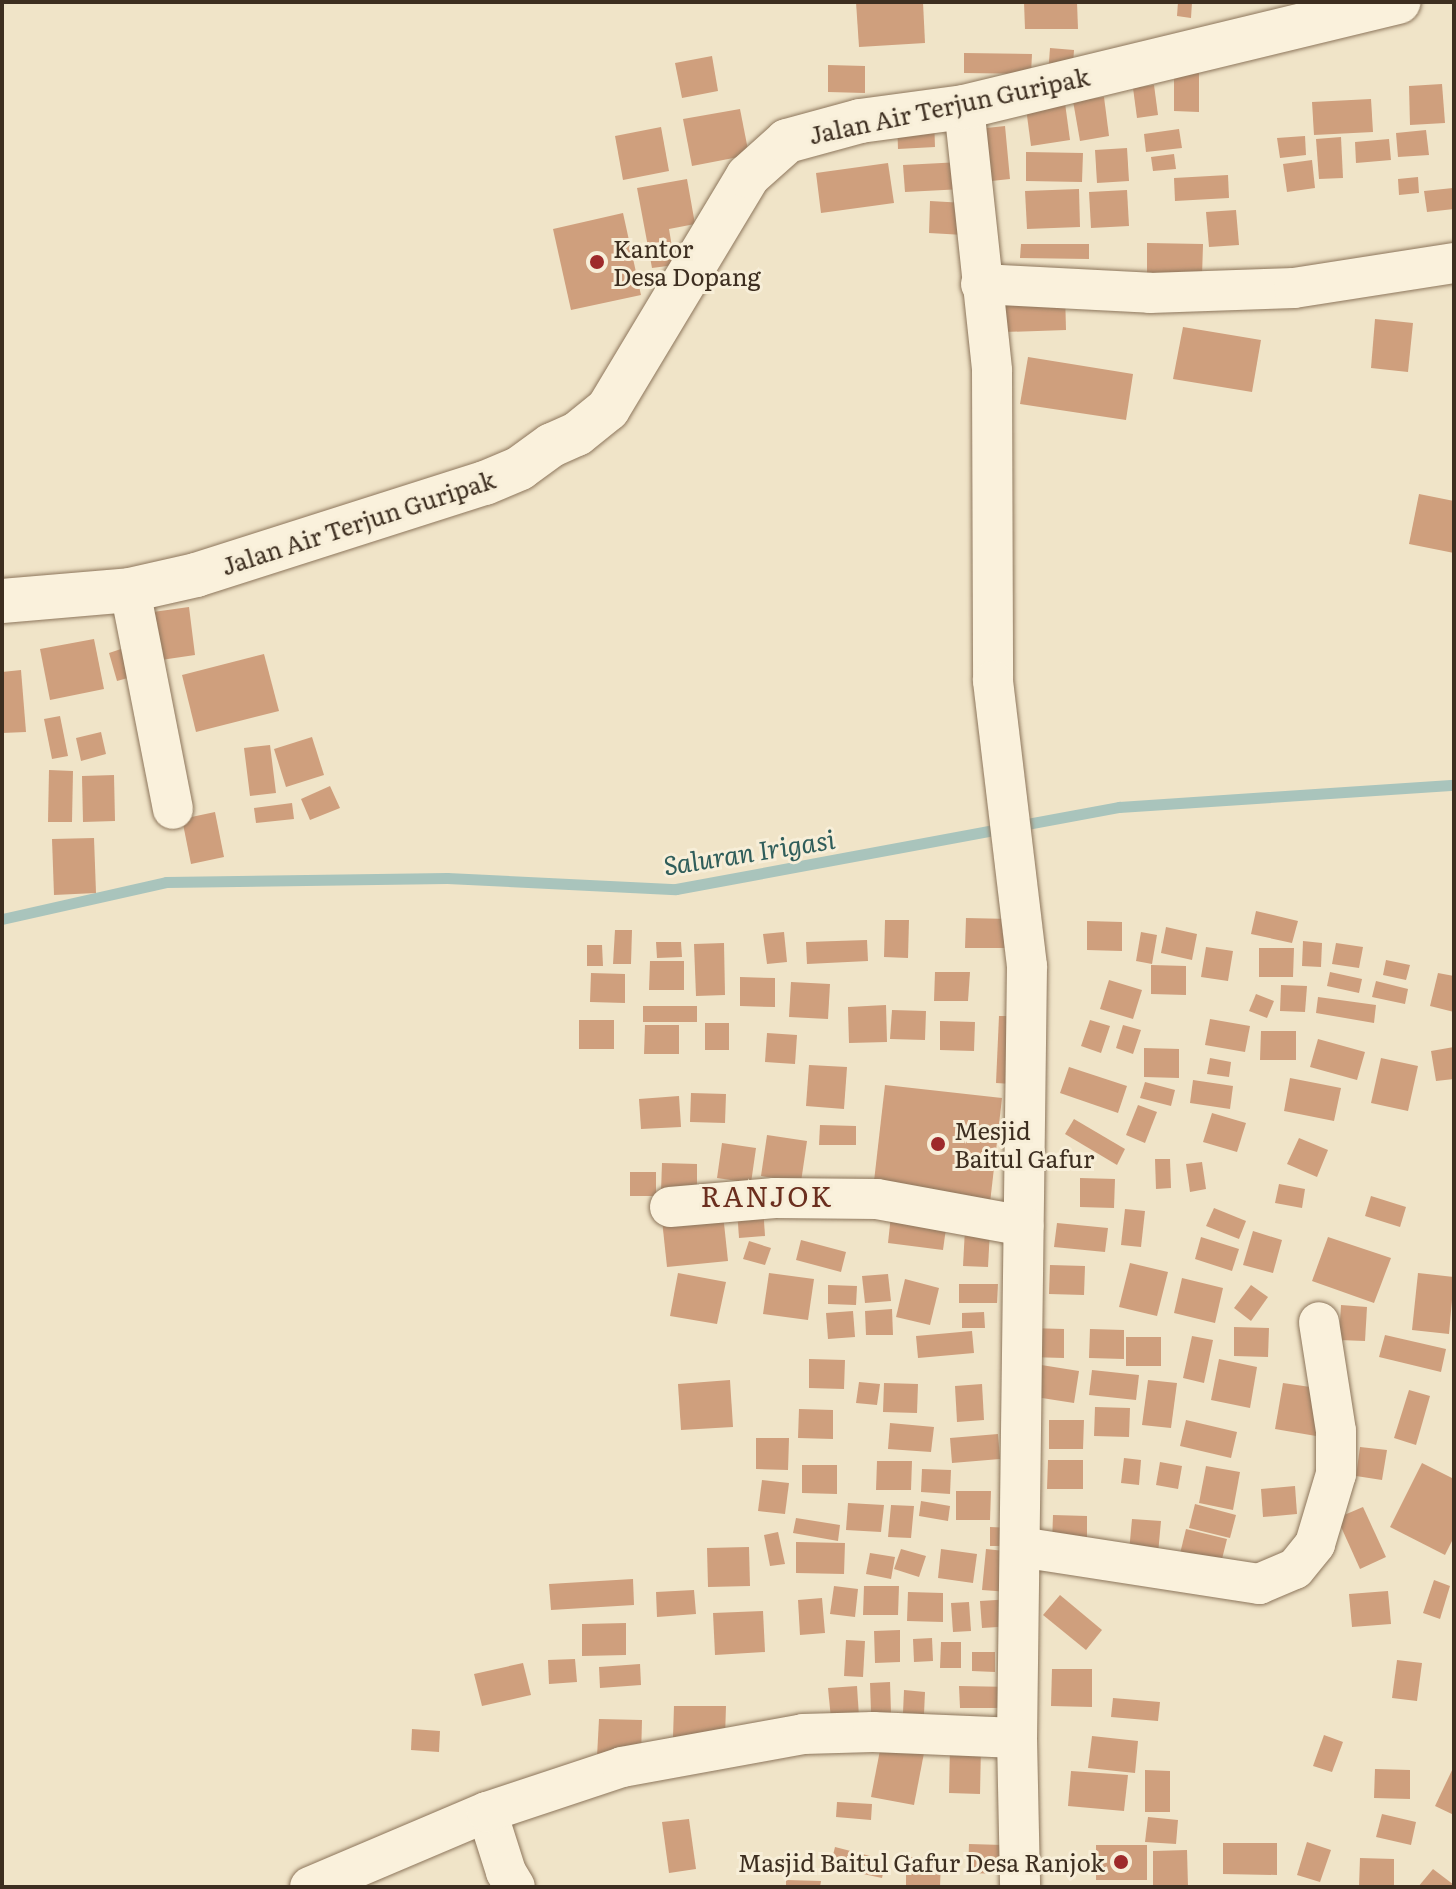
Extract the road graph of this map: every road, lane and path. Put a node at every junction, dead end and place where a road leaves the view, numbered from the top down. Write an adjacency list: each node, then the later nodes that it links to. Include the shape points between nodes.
1 (1399, 2): 2 (street, Jalan Air Terjun Guripak)
2 (964, 107): 4 (street); 5 (street, Jalan Air Terjun Guripak, via 860,121 787,141 748,176 608,409 520,468 196,575)
3 (1454, 263): 4 (street, via 1294,288 1150,293)
4 (981, 284): 9 (street, via 992,371 993,681 1027,966)
5 (130, 590): 6 (street, Jalan Air Terjun Guripak); 7 (street)
6 (2, 601)
7 (173, 809)
8 (670, 1207): 9 (street, via 775,1198 877,1199)
9 (1024, 1226): 11 (street)
10 (1319, 1322): 11 (street, via 1336,1431 1336,1474 1315,1544 1295,1569 1259,1584)
11 (1020, 1547): 12 (street)
12 (1017, 1738): 13 (street, via 803,1734 622,1767); 16 (street)
13 (487, 1812): 14 (street); 15 (street)
14 (310, 1887)
15 (515, 1887)
16 (1020, 1887)

